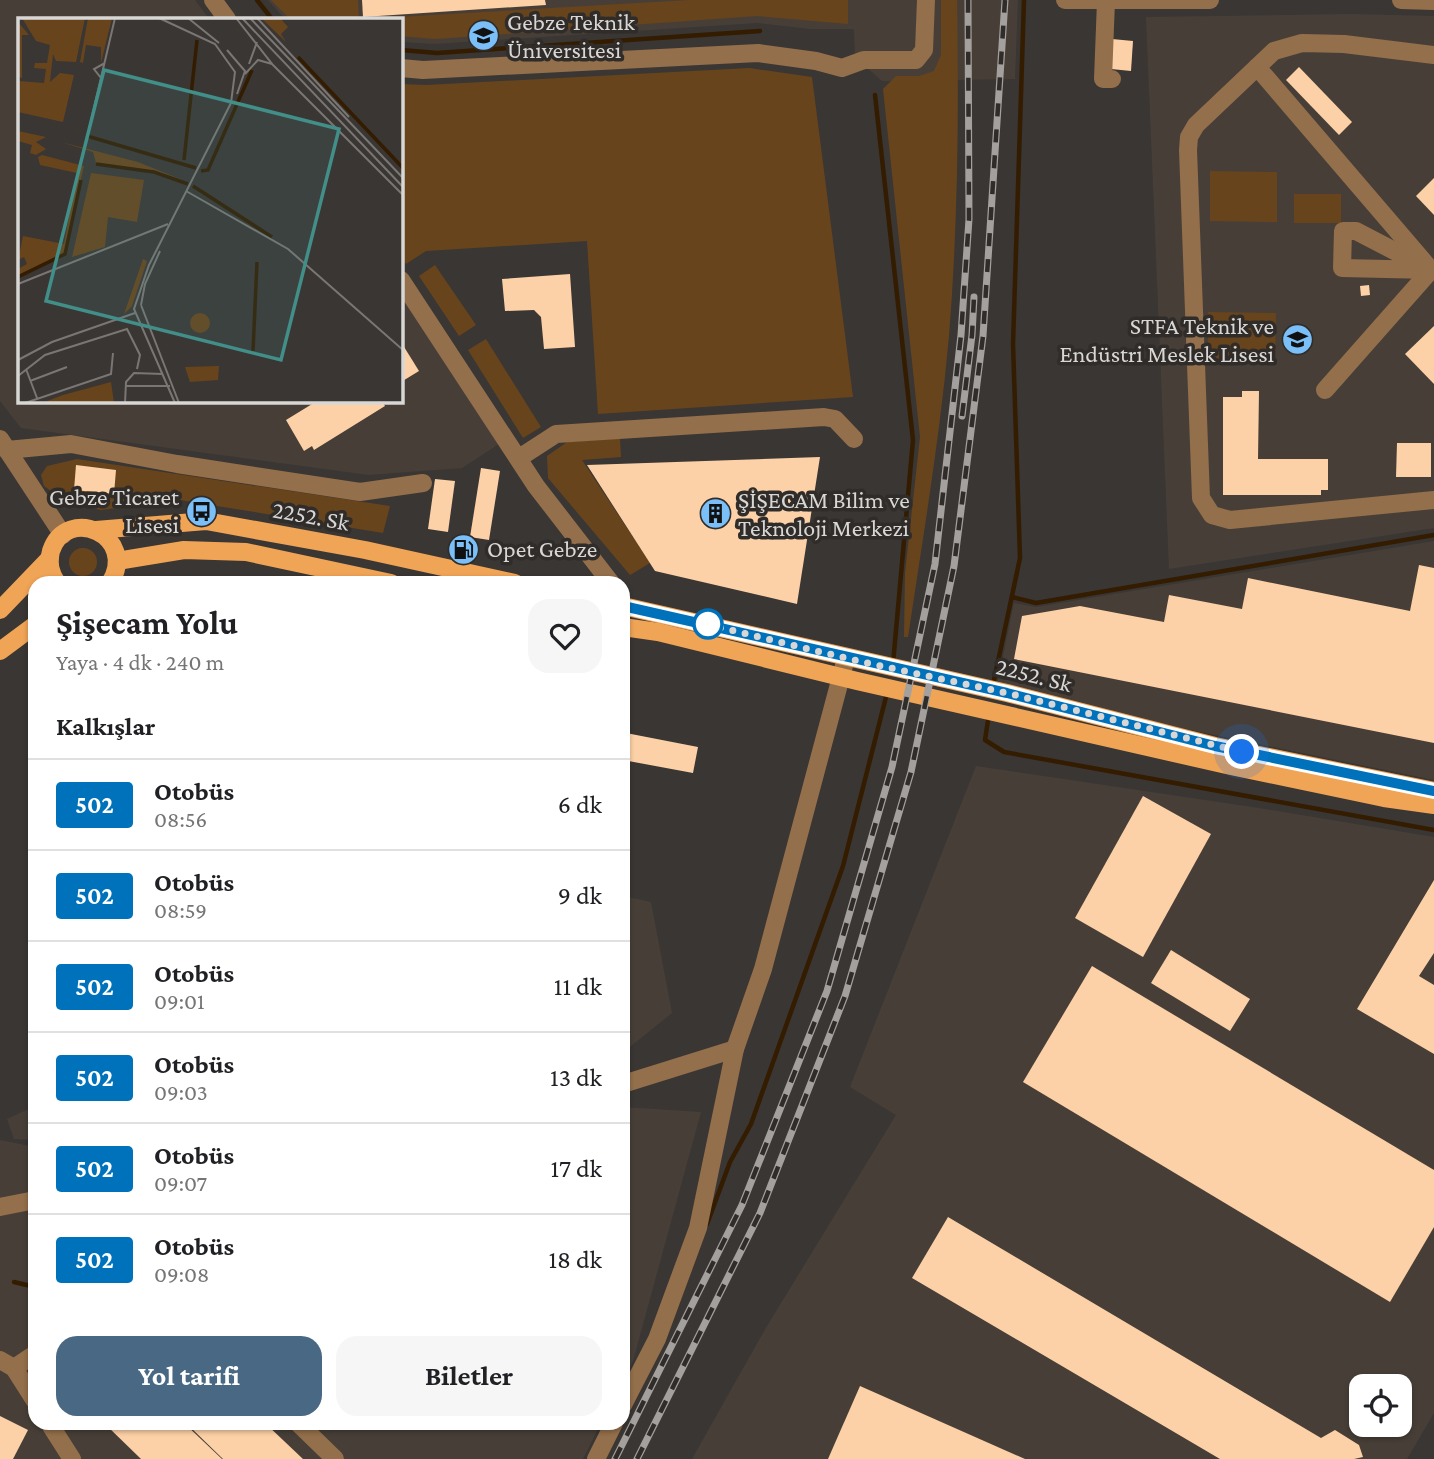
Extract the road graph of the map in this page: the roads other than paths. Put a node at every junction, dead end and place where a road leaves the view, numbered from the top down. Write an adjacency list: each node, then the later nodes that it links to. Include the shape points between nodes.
1 (214, 0): 8 (street)
2 (926, 0): 11 (street, via 924,50 916,60 864,60 842,68 758,53)
3 (1066, 0): 6 (street)
4 (1210, 0): 6 (street)
5 (1401, 0): 7 (street)
6 (1107, 1): 12 (street, via 1102,79)
7 (1434, 1)
8 (226, 18)
9 (1434, 55): 10 (street, via 1302,43 1274,51)
10 (1257, 67): 13 (street); 20 (street, via 1189,137 1202,498 1212,515 1230,520)
11 (402, 68)
12 (1112, 79)
13 (1431, 270): 13 (street, via 1342,268 1343,231 1356,231); 15 (street)
14 (402, 281): 18 (street)
15 (1325, 390)
16 (854, 439): 18 (street, via 835,419 824,417 556,434)
17 (4, 444): 19 (street, via 71,444 360,492); 22 (street)
18 (519, 458): 30 (street)
19 (423, 483)
20 (1434, 500)
21 (96, 530): 22 (main road, 2252. Sk, via 73,529); 24 (main road, via 112,544); 29 (main road, 2252. Sk, via 206,521)
22 (63, 534): 23 (main road)
23 (50, 558): 25 (main road); 26 (main road)
24 (117, 561): 27 (main road); 28 (main road, 2252. Sk, via 184,550 246,552)
25 (33, 576)
26 (54, 576)
27 (114, 576)
28 (358, 576)
29 (483, 576)
30 (606, 576)
31 (28, 581): 33 (main road)
32 (630, 605): 37 (main road, 2252. Sk)
33 (0, 610)
34 (630, 628): 38 (main road, 2252. Sk)
35 (28, 630): 36 (main road)
36 (0, 651)
37 (852, 660): 38 (street); 39 (main road, 2252. Sk, via 1007,693 1215,746)
38 (848, 679): 40 (main road, 2252. Sk, via 1256,772); 41 (street)
39 (1434, 791)
40 (1434, 805)
41 (735, 1049): 42 (street); 47 (street, via 698,1228 657,1339)
42 (630, 1082)
43 (28, 1201): 44 (street)
44 (0, 1207)
45 (28, 1356): 46 (street)
46 (7, 1364): 48 (street)
47 (630, 1391)
48 (28, 1392)
49 (53, 1430): 52 (street)
50 (305, 1430): 53 (street)
51 (610, 1430): 54 (street)
52 (72, 1459)
53 (335, 1459)
54 (596, 1459)

